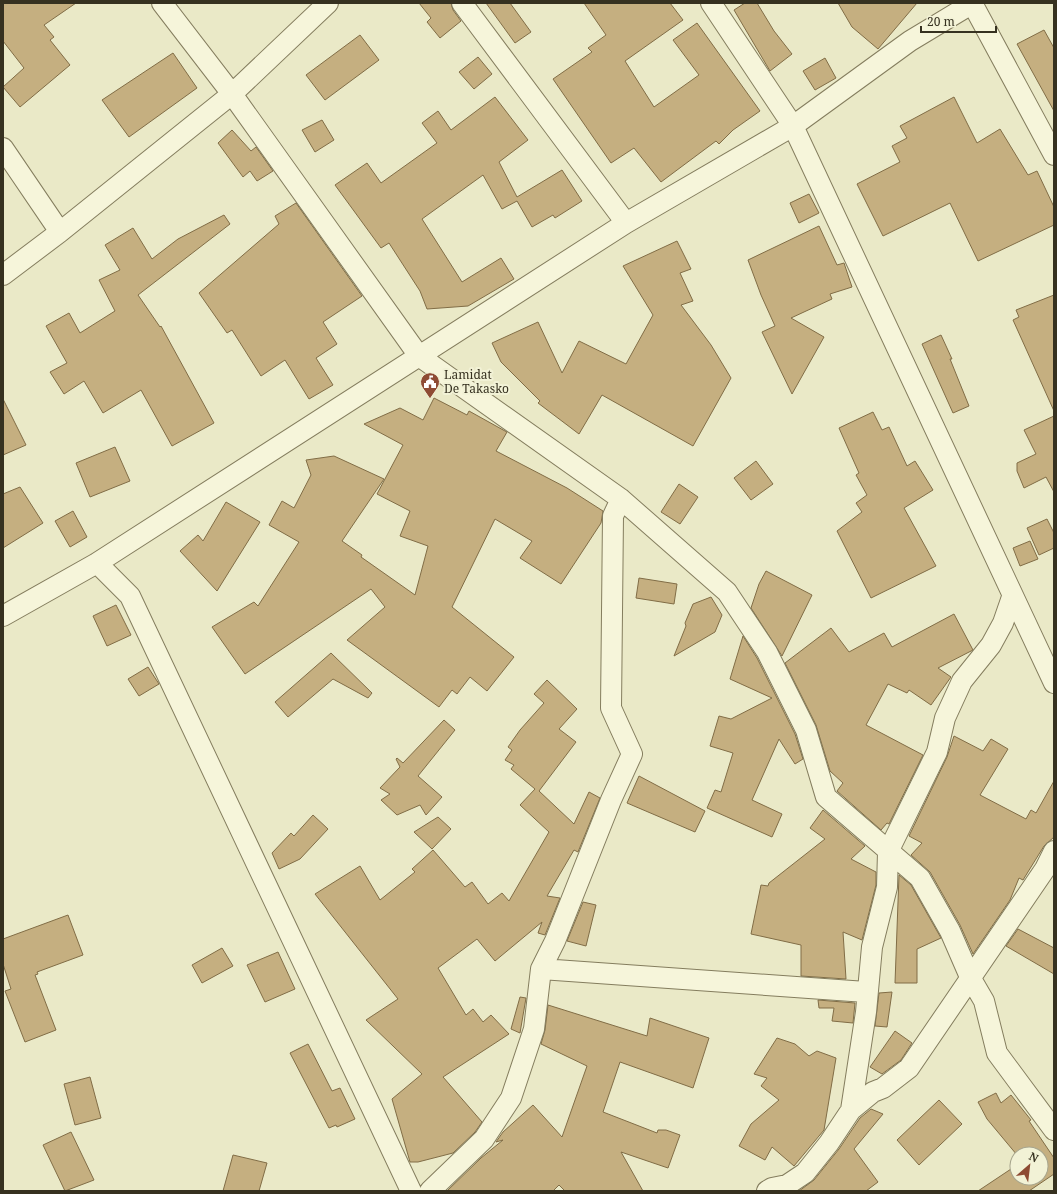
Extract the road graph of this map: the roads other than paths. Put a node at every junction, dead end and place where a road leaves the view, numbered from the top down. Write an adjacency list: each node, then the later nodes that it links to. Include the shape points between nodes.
1 (162, 3): 6 (street)
2 (328, 3): 6 (street)
3 (462, 3): 10 (street)
4 (711, 3): 7 (street)
5 (972, 3): 7 (street, via 910,41); 9 (street)
6 (232, 94): 11 (street); 13 (street)
7 (793, 126): 10 (street); 16 (street)
8 (3, 148): 11 (street)
9 (1054, 155)
10 (626, 223): 13 (street)
11 (60, 232): 12 (street)
12 (3, 275)
13 (419, 356): 14 (street); 15 (street)
14 (621, 499): 20 (street, via 727,592 767,652 806,730 826,797); 21 (street, via 613,516 611,708 632,754)
15 (97, 563): 17 (street); 26 (street, via 130,596)
16 (1012, 597): 18 (street); 20 (street, via 1003,623 991,645 962,681 945,718 937,752)
17 (3, 616)
18 (1054, 683)
19 (1054, 851): 22 (street, via 1045,869)
20 (888, 852): 22 (street, via 920,878 950,931); 23 (street, via 888,887 872,947)
21 (541, 969): 23 (street); 27 (street, via 534,1029 512,1098 484,1139)
22 (970, 976): 24 (street, via 909,1068); 25 (street, via 984,1001 998,1053)
23 (866, 992): 24 (street, via 866,1012)
24 (851, 1110): 28 (street, via 829,1143 804,1173 787,1185)
25 (1054, 1130)
26 (411, 1191)
27 (430, 1191)
28 (768, 1191)

